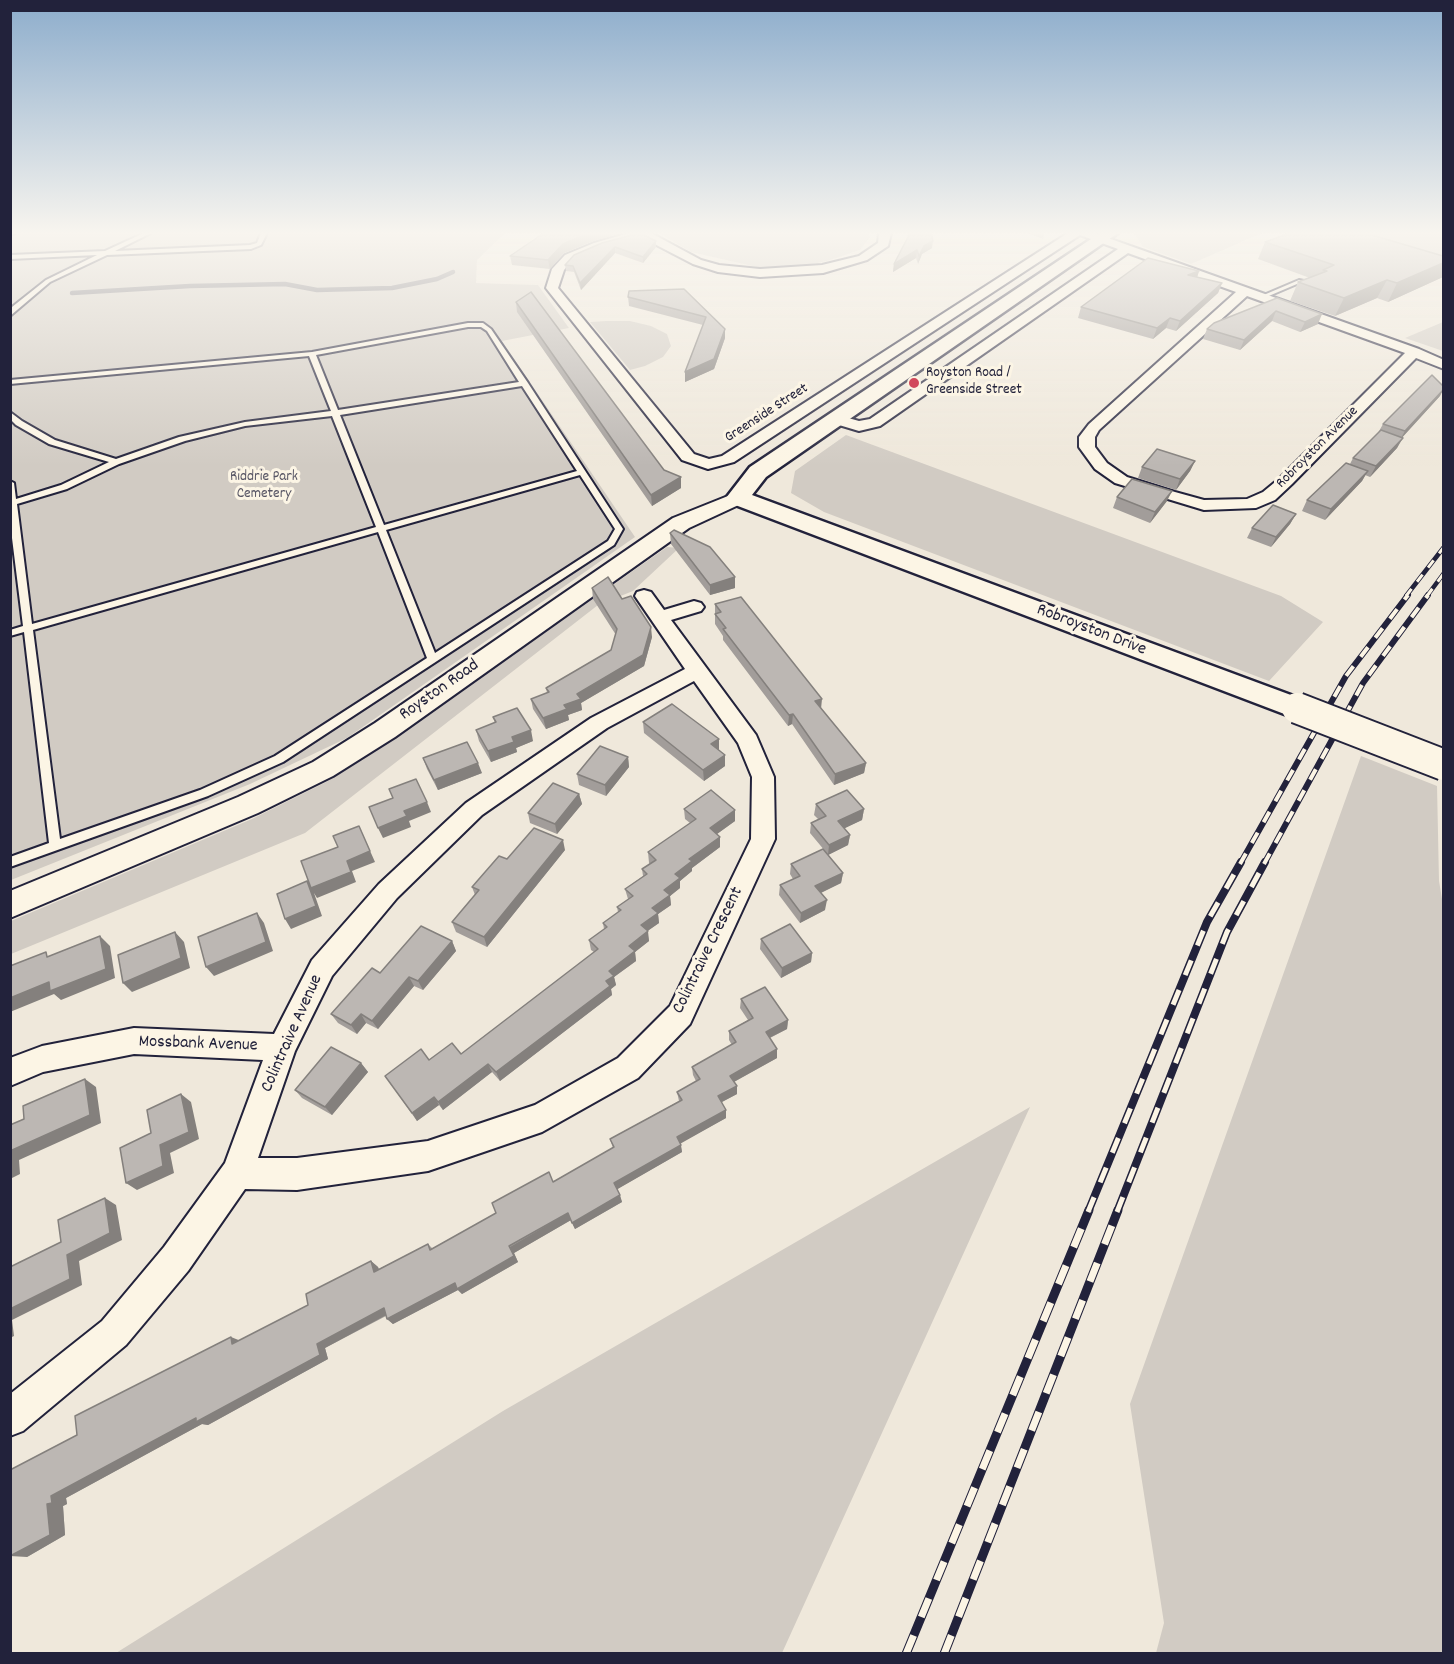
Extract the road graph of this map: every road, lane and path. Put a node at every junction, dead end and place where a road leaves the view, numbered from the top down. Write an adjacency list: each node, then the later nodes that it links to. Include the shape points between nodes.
1 (570, 311): 2 (street, Greenside Street, via 688,457 708,464 728,459)
2 (956, 311)
3 (989, 311): 14 (main road, Royston Road)
4 (1037, 311): 14 (street, via 874,423 859,426)
5 (1223, 311): 7 (street, Robroyston Avenue, via 1087,436 1087,447 1101,466 1120,480 1204,505 1250,504 1269,496)
6 (1300, 311): 7 (street)
7 (1414, 352): 9 (street)
8 (312, 354): 10 (lane); 11 (lane, via 483,325); 12 (lane)
9 (1443, 365)
10 (10, 382)
11 (524, 383): 12 (lane); 16 (lane)
12 (336, 413): 15 (lane, via 245,424 182,439); 20 (lane)
13 (10, 414): 15 (lane, via 52,442)
14 (834, 419): 18 (main road, Royston Road, via 758,472)
15 (116, 462): 19 (lane, via 64,487)
16 (582, 472): 20 (lane); 26 (lane, via 619,529 611,543)
17 (10, 483): 19 (lane)
18 (738, 498): 28 (main road, Robroyston Drive, bridge); 31 (street, Royston Road, via 681,523 323,769 248,805)
19 (12, 502): 24 (lane)
20 (381, 528): 24 (lane); 26 (lane)
21 (644, 596): 23 (street, Colintraive Crescent)
22 (694, 608): 23 (street)
23 (660, 617): 27 (street, Colintraive Crescent)
24 (29, 629): 25 (lane); 29 (lane)
25 (10, 633)
26 (432, 659): 29 (lane, via 279,759 204,793)
27 (699, 670): 32 (street, Colintraive Avenue, via 599,723 474,809 388,891 322,968); 34 (street, Colintraive Crescent, via 748,741 763,777 763,839 680,1015 628,1068 542,1117 428,1156 297,1174)
28 (1443, 765)
29 (55, 845): 30 (lane)
30 (10, 862)
31 (10, 905)
32 (282, 1048): 33 (street, Mossbank Avenue, via 134,1041 42,1059); 34 (street, Colintraive Avenue)
33 (10, 1072)
34 (237, 1173): 35 (street, Colintraive Avenue, via 176,1259 114,1333)
35 (10, 1418)

